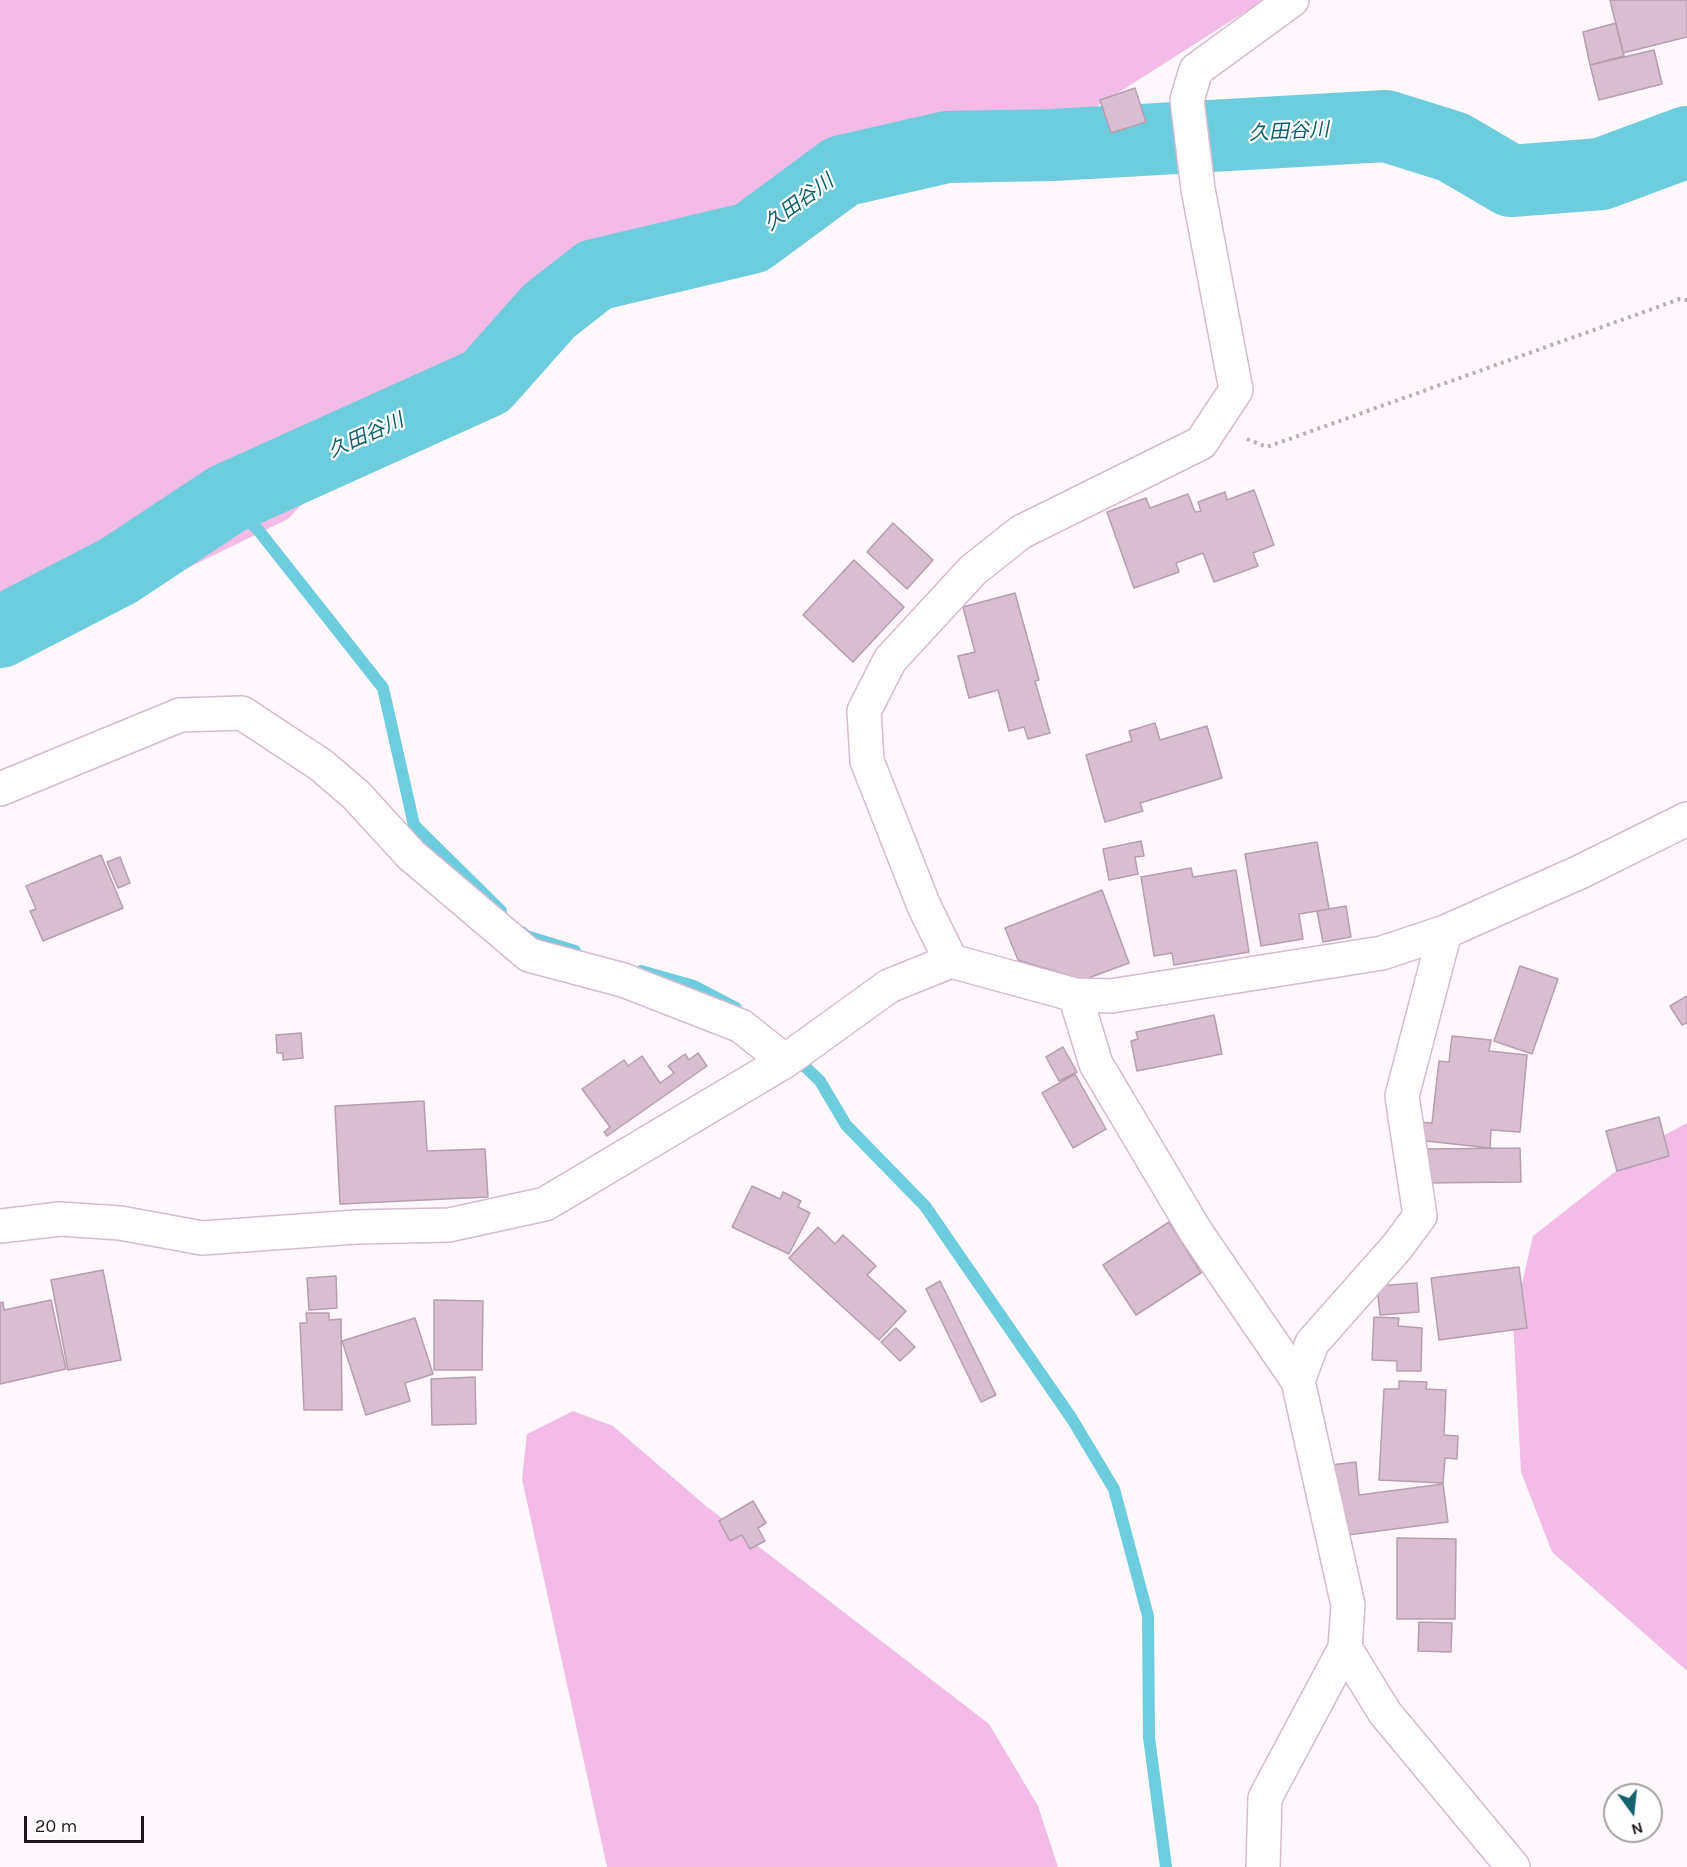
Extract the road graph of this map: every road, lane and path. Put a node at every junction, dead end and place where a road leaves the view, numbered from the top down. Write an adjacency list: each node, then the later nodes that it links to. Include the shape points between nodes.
1 (1292, 0): 3 (street, via 1196,70 1187,100 1198,189 1236,390)
2 (1687, 300): 3 (path, via 1267,447)
3 (1213, 425): 7 (street, via 1201,443 1021,532 973,570 890,660 864,711 867,762 924,906)
4 (0, 789): 9 (street, via 180,715 242,713 321,765 356,795 411,855 529,955 623,980 741,1026)
5 (1687, 819): 6 (street)
6 (1445, 932): 8 (street, via 1382,953 1111,996); 11 (street, via 1402,1096 1420,1216 1312,1342)
7 (951, 961): 8 (street); 9 (street, via 889,986)
8 (1075, 995): 11 (street, via 1096,1064 1196,1232)
9 (785, 1061): 10 (street, via 545,1204 449,1225 202,1238 120,1222 72,1220)
10 (0, 1226)
11 (1298, 1381): 12 (street, via 1348,1605)
12 (1345, 1648): 13 (street, via 1265,1798); 14 (street, via 1385,1713)
13 (1263, 1867)
14 (1513, 1867)

